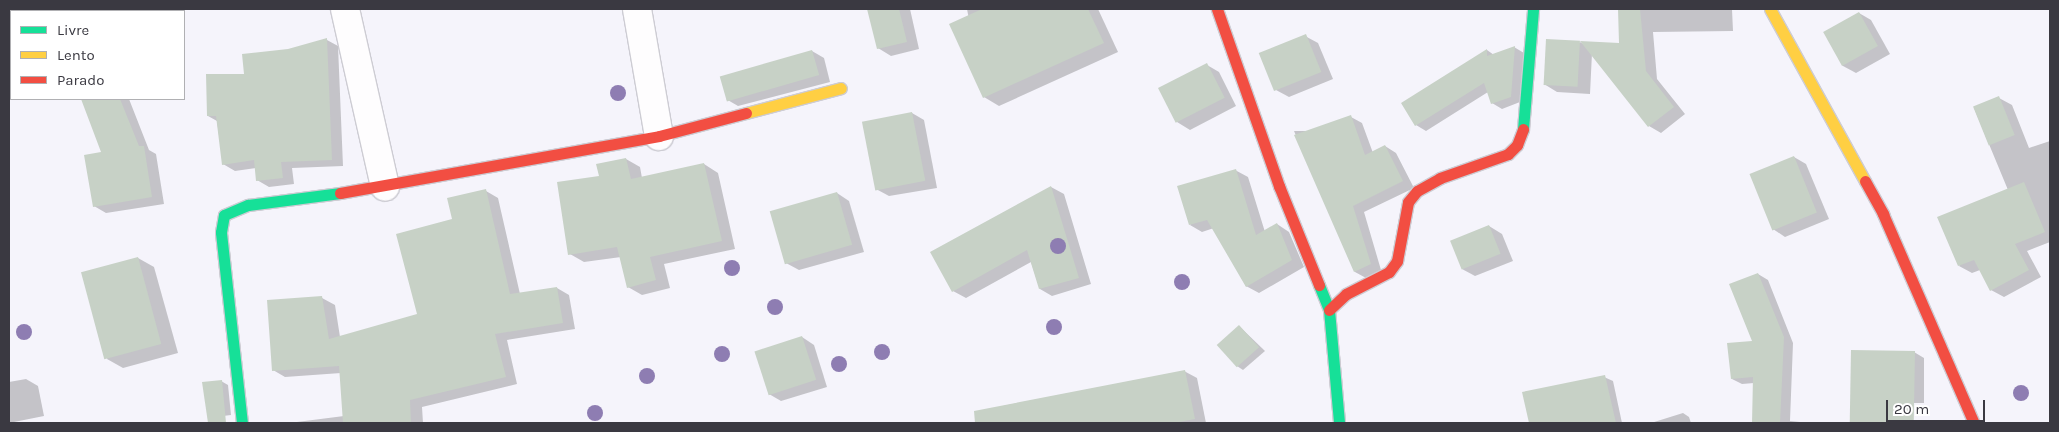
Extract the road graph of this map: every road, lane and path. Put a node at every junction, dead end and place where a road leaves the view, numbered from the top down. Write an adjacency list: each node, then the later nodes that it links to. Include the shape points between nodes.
1 (345, 9): 8 (street)
2 (637, 9): 7 (street)
3 (1217, 9): 9 (street, via 1279,186)
4 (1533, 9): 9 (street, via 1524,128 1517,145 1508,154 1440,178 1417,191 1408,202 1397,261 1389,272 1346,294)
5 (1770, 9): 12 (street, via 1883,214)
6 (841, 88): 7 (street)
7 (659, 136): 8 (street)
8 (384, 187): 10 (street, via 248,205 224,215 221,232)
9 (1330, 310): 11 (street)
10 (242, 423)
11 (1339, 423)
12 (1974, 423)

